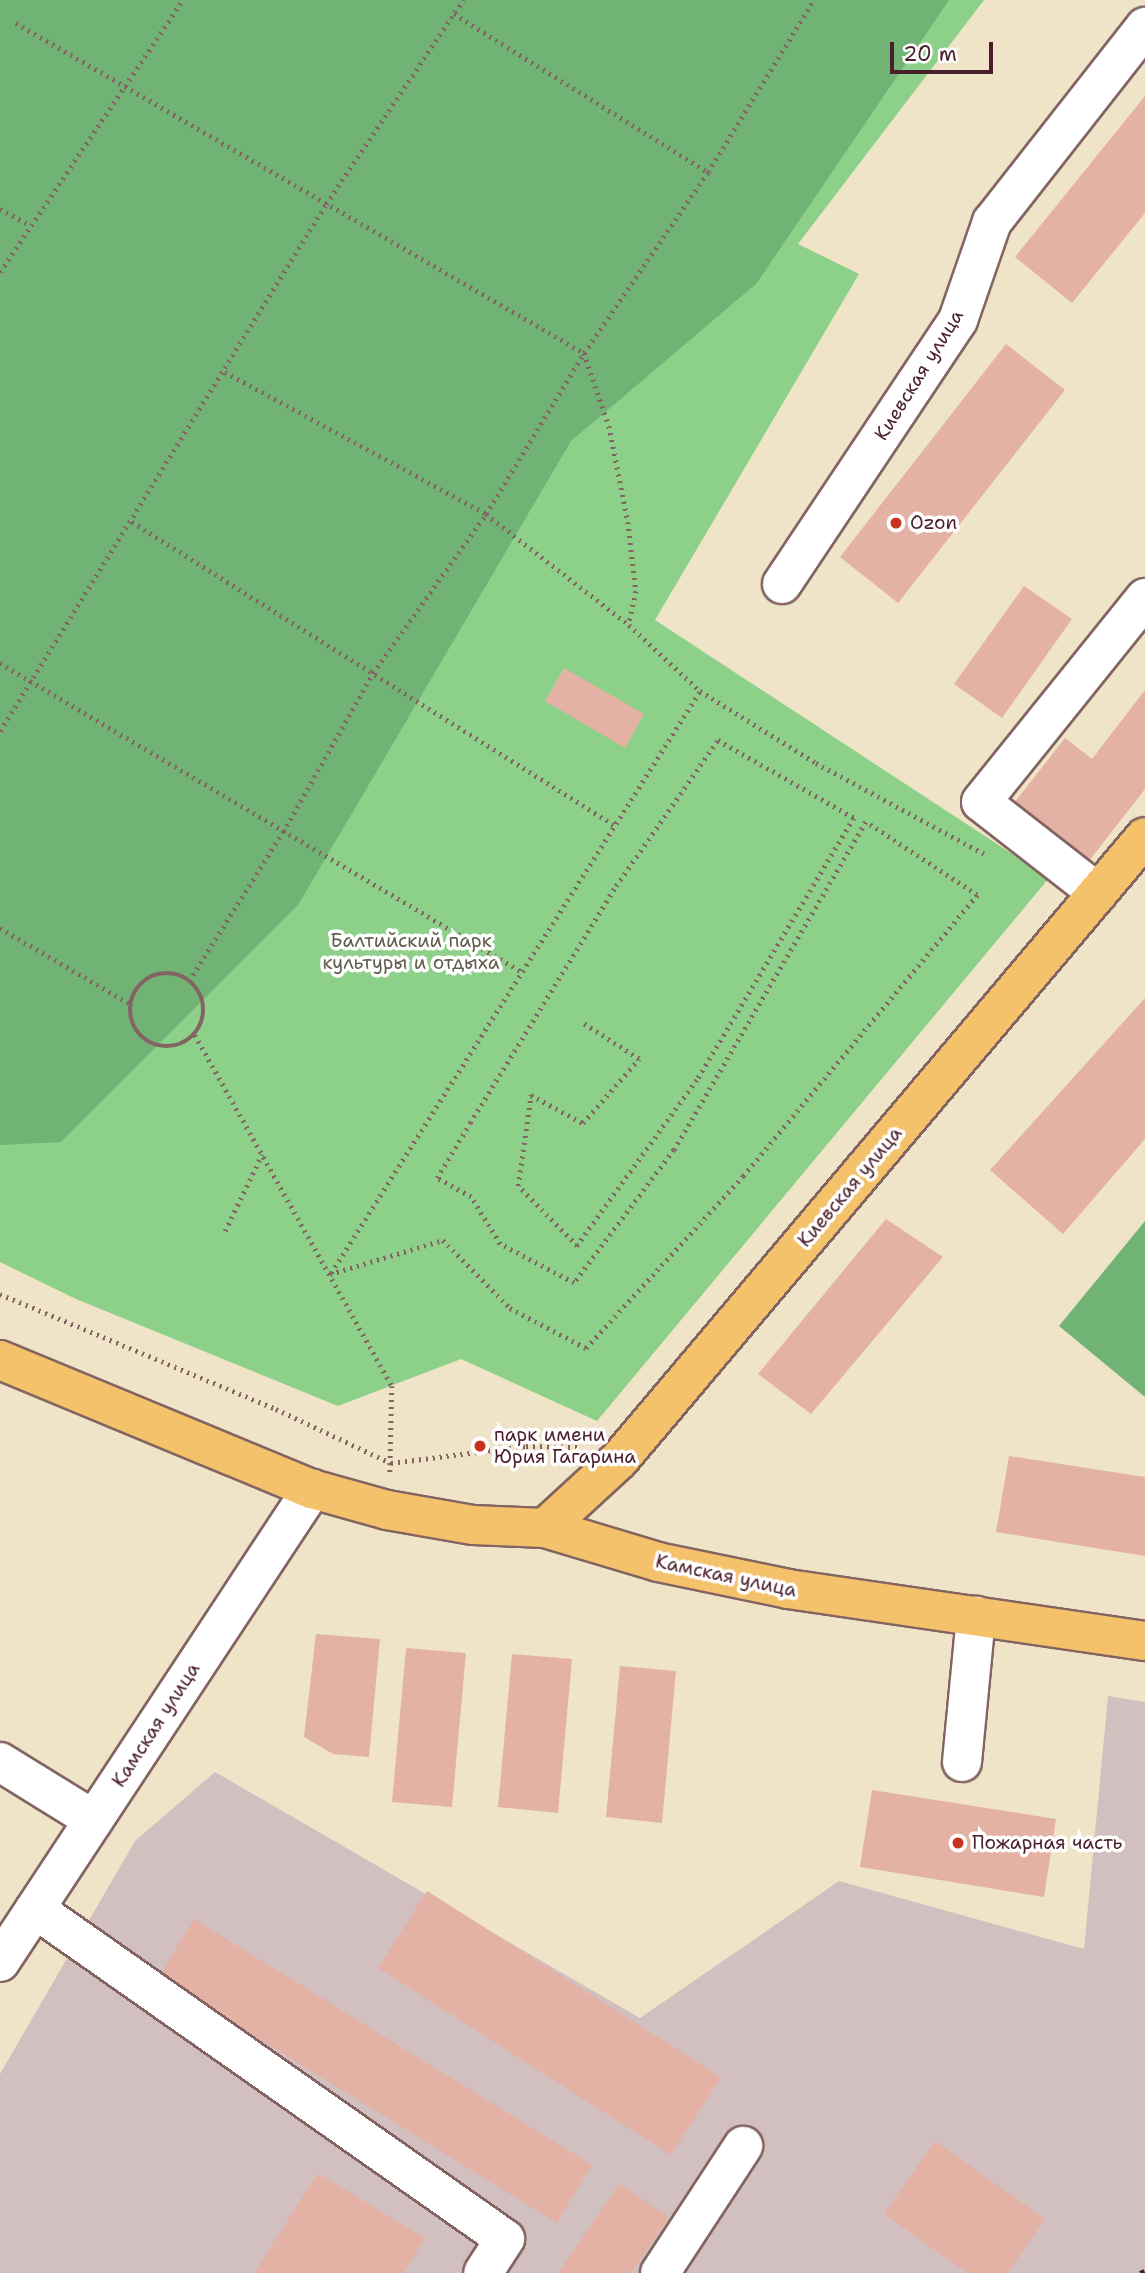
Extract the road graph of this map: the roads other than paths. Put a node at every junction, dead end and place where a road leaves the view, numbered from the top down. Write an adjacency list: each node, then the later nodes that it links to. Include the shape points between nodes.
1 (1145, 27): 2 (street, Киевская улица, via 992,222 958,320)
2 (782, 584)
3 (1145, 598): 5 (street, via 981,802)
4 (1145, 837): 5 (main road, Киевская улица)
5 (1098, 893): 8 (main road, Киевская улица, via 619,1460)
6 (0, 1360): 7 (main road, Камская улица)
7 (312, 1489): 8 (main road, Камская улица, via 387,1510 473,1525); 13 (street, Камская улица)
8 (545, 1528): 9 (main road, Камская улица, via 737,1580)
9 (976, 1616): 10 (main road, Камская улица); 12 (street)
10 (1145, 1641)
11 (0, 1762): 13 (street)
12 (962, 1762)
13 (94, 1820): 14 (street, Камская улица)
14 (35, 1909): 15 (street, Камская улица); 17 (street, via 505,2239)
15 (0, 1962)
16 (743, 2146): 18 (street)
17 (483, 2273)
18 (660, 2273)

